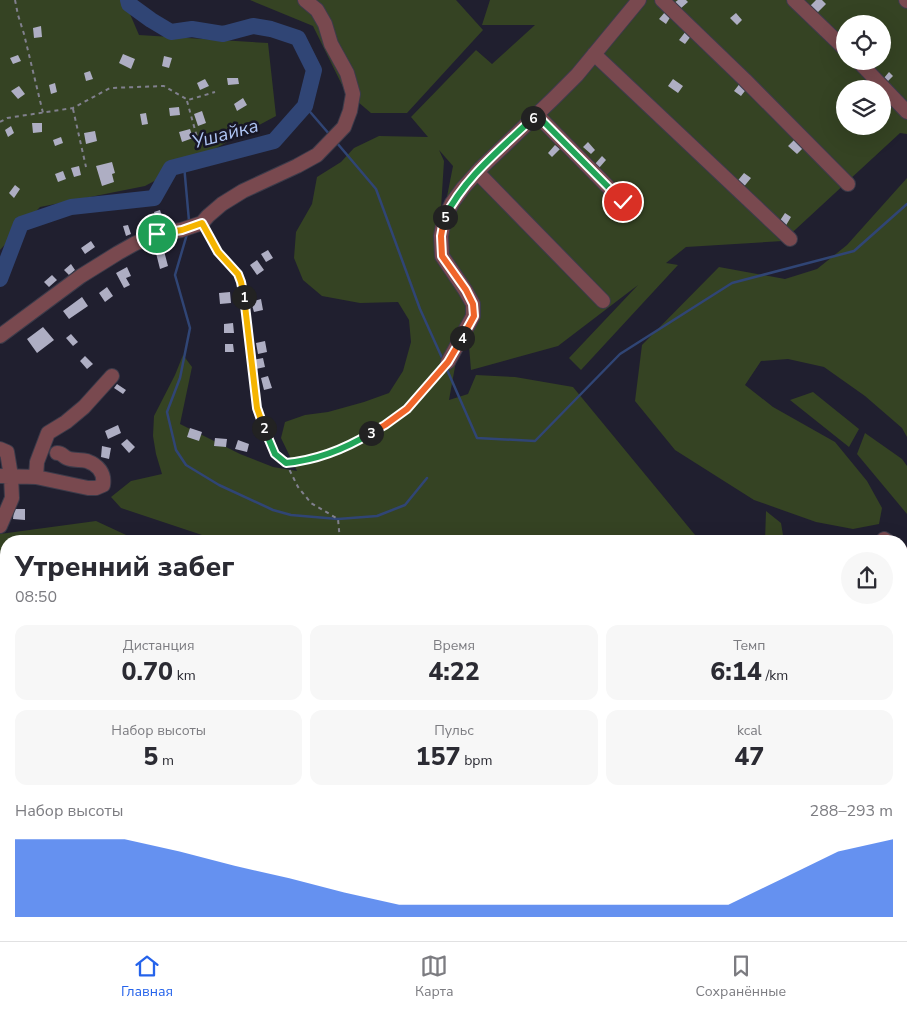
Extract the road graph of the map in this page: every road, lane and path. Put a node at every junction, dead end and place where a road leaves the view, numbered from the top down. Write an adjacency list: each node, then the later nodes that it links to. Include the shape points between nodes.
1 (15, 0): 13 (path)
2 (305, 0): 21 (street, via 318,10 330,44 348,73 353,94 344,127 317,155 243,191 222,204)
3 (639, 0): 7 (street)
4 (662, 0): 19 (street)
5 (794, 0): 6 (street)
6 (836, 40)
7 (594, 54): 14 (street); 22 (street)
8 (867, 70): 12 (street)
9 (215, 92): 10 (path)
10 (187, 99): 11 (path, via 164,86 110,88); 16 (path)
11 (73, 108): 13 (path); 17 (path)
12 (907, 112)
13 (43, 113): 15 (path)
14 (537, 115): 18 (street); 20 (street)
15 (0, 122)
16 (197, 137)
17 (86, 167)
18 (477, 172): 23 (street); 25 (street, via 452,203 442,228 442,256 466,290 473,304 474,316)
19 (848, 184)
20 (623, 202)
21 (202, 223): 24 (street, via 157,234 134,244 81,276); 29 (path, via 218,252 234,268 241,282 257,408 275,454)
22 (790, 239)
23 (603, 302)
24 (0, 336)
25 (448, 362): 29 (path, via 407,409 385,425 330,454)
26 (112, 376): 31 (street, via 84,407 48,433 37,462)
27 (0, 449): 30 (street, via 7,452)
28 (56, 452): 31 (street, via 97,466 102,471 103,485 88,488)
29 (286, 463): 33 (path, via 298,487 311,503 338,519)
30 (5, 476): 31 (street); 32 (street, via 12,498)
31 (36, 477)
32 (0, 526)
33 (339, 535)

